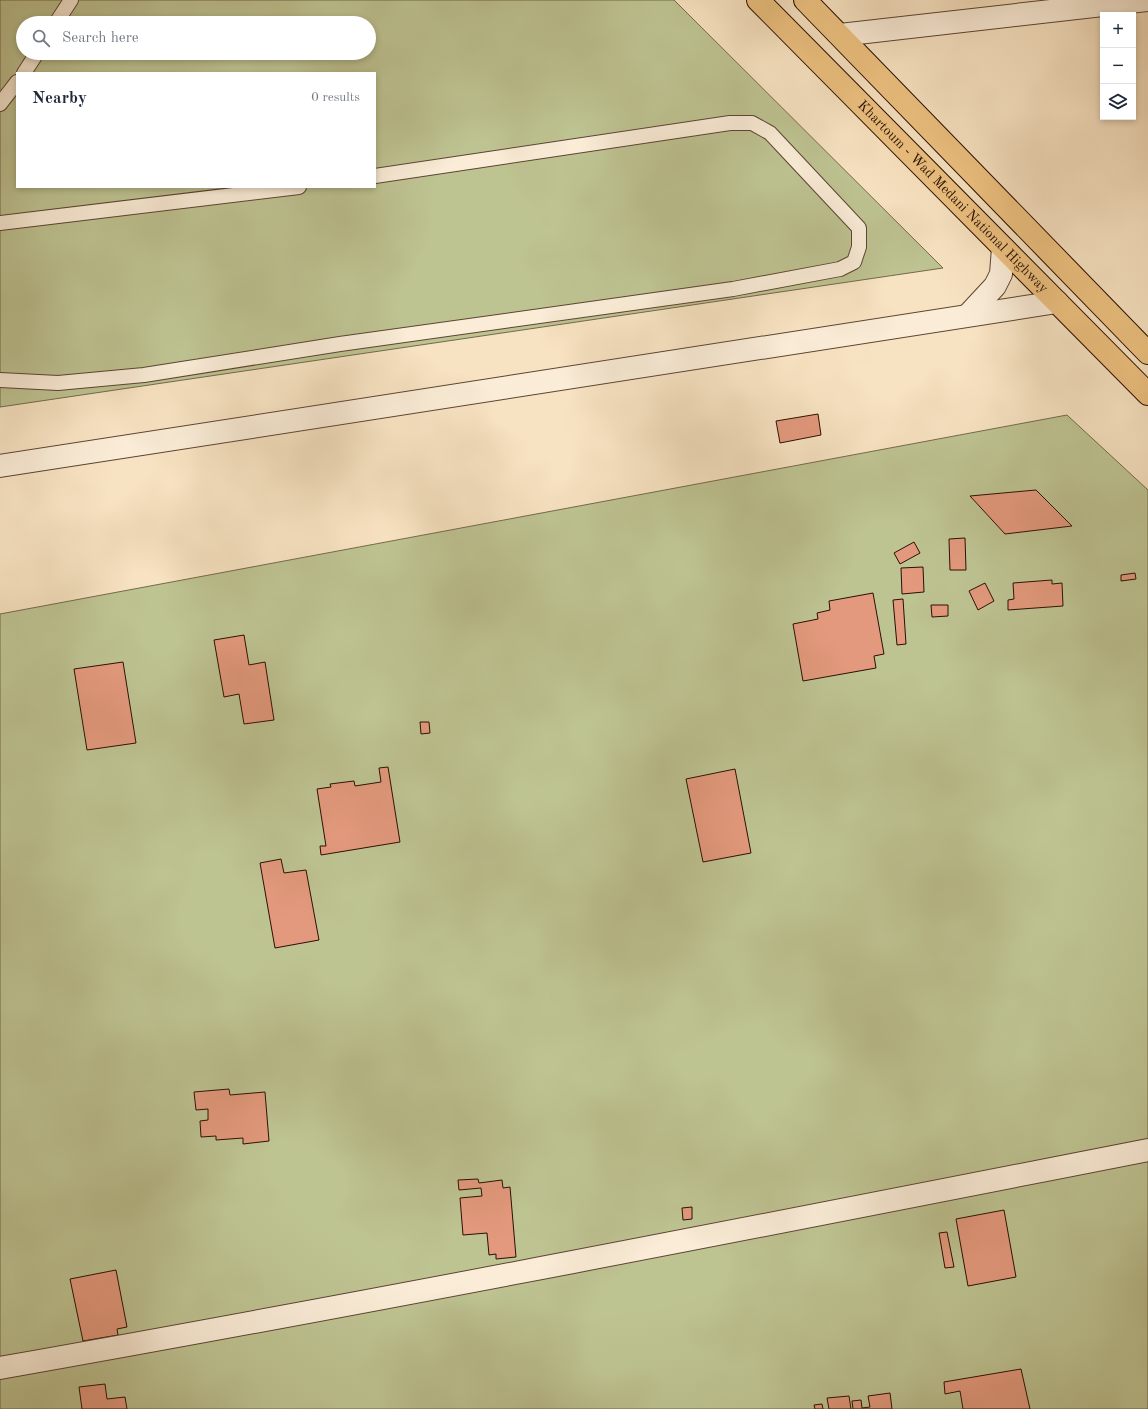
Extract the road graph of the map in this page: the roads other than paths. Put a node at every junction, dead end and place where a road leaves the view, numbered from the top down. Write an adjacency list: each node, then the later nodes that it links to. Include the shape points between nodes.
1 (71, 0): 5 (lane)
2 (758, 0): 14 (highway, Khartoum - Wad Medani National Highway)
3 (805, 0): 6 (highway, Khartoum - Wad Medani National Highway)
4 (1147, 0): 6 (street)
5 (61, 16)
6 (840, 35): 17 (highway, Khartoum - Wad Medani National Highway)
7 (32, 60): 8 (lane)
8 (25, 72)
9 (16, 83): 10 (lane)
10 (0, 104)
11 (376, 176): 18 (lane, via 730,123 752,123 770,133 859,228 859,247 854,262 840,269 733,289 340,344 144,375 58,383)
12 (292, 188): 13 (lane)
13 (0, 223)
14 (1003, 248): 15 (highway, Khartoum - Wad Medani National Highway); 16 (street, via 1001,274 995,286)
15 (1056, 302): 16 (street); 19 (highway, Khartoum - Wad Medani National Highway)
16 (969, 314): 20 (street)
17 (1148, 353)
18 (0, 380)
19 (1148, 394)
20 (0, 466)
21 (1148, 1150): 22 (street, via 235,1327)
22 (0, 1368)

